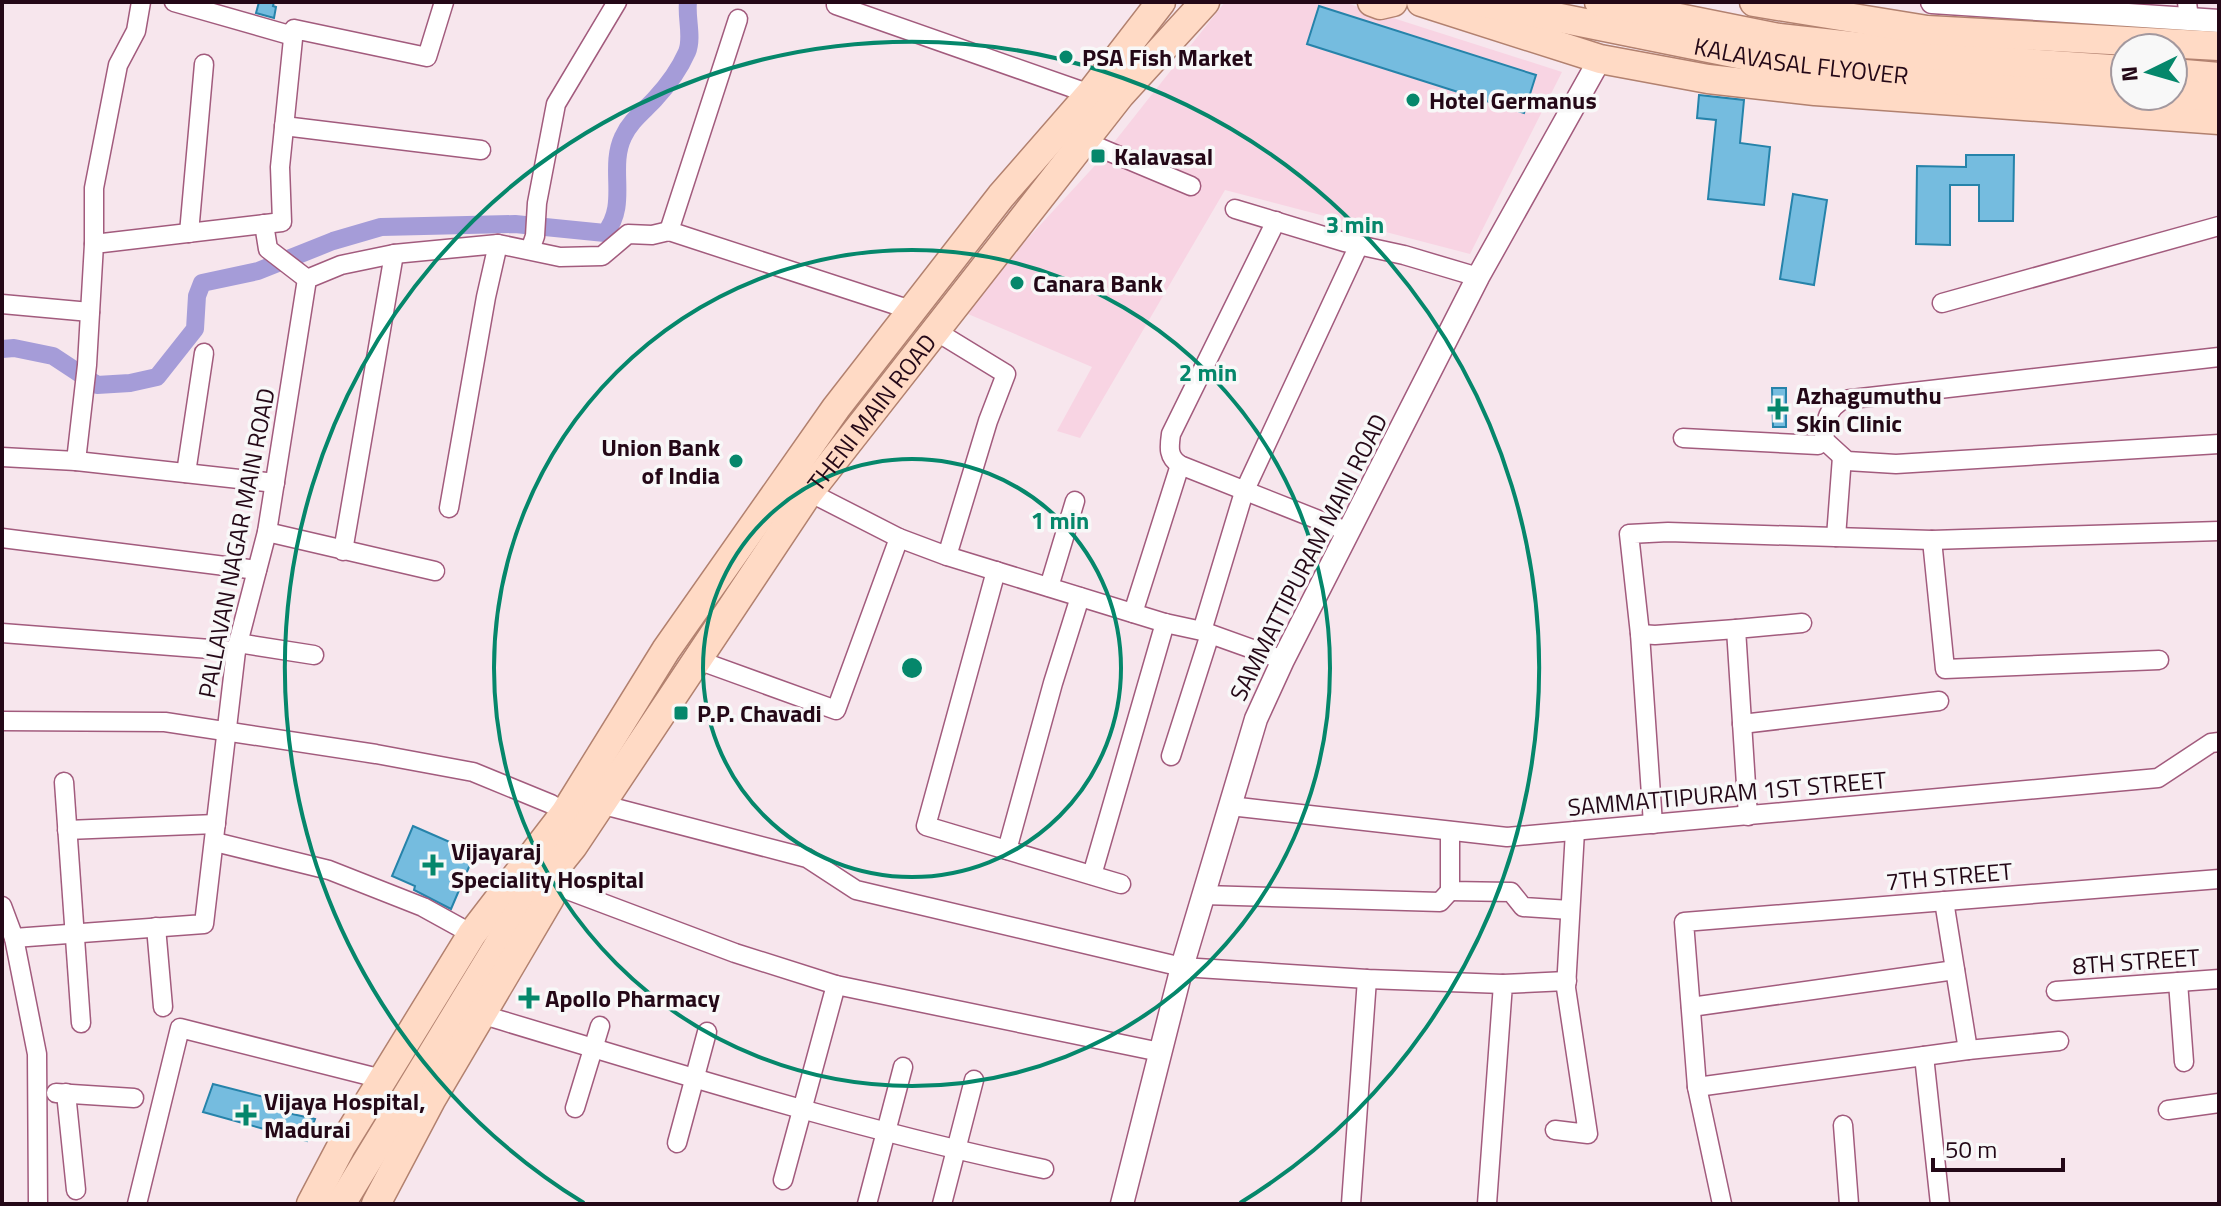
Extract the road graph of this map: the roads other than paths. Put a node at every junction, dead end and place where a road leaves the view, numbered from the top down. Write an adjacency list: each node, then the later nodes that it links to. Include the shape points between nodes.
1 (141, 2): 42 (street, via 136,31 118,65 94,188)
2 (174, 2): 19 (street)
3 (444, 2): 19 (street, via 427,57 294,29)
4 (617, 2): 41 (street, via 556,104)
5 (1161, 2): 27 (main road, THENI MAIN ROAD)
6 (1205, 2): 32 (main road, THENI MAIN ROAD, via 1120,95)
7 (1372, 2): 8 (main road)
8 (1393, 2)
9 (1421, 2): 21 (main road)
10 (1481, 2): 26 (main road, KALAVASAL FLYOVER, via 1773,61)
11 (1599, 2): 23 (main road, KALAVASAL FLYOVER, via 1779,38)
12 (1754, 2): 20 (main road, via 1927,30)
13 (1932, 2): 14 (street)
14 (1957, 3): 16 (street)
15 (836, 5): 27 (street)
16 (2188, 11): 18 (street)
17 (738, 19): 39 (street)
18 (2219, 21)
19 (293, 36): 31 (street)
20 (2219, 46)
21 (1600, 59): 30 (main road, via 1815,91); 47 (street, SAMMATTIPURAM MAIN ROAD)
22 (204, 64): 40 (street)
23 (2109, 69)
24 (2189, 74): 25 (main road)
25 (2219, 77)
26 (2109, 90)
27 (1090, 94): 50 (main road, THENI MAIN ROAD, via 1001,196)
28 (2189, 95): 29 (main road)
29 (2219, 97)
30 (2219, 120)
31 (284, 126): 33 (street); 37 (street, via 282,222)
32 (1086, 142): 34 (street); 52 (main road, THENI MAIN ROAD)
33 (481, 150)
34 (1191, 186)
35 (1235, 209): 36 (street)
36 (1276, 221): 44 (street); 61 (street, via 1171,434 1169,450)
37 (264, 224): 40 (street); 46 (street, via 268,249)
38 (2219, 226): 48 (street)
39 (669, 231): 41 (street, via 628,234 602,256 560,257); 50 (street)
40 (189, 233): 42 (street)
41 (533, 243): 43 (street)
42 (94, 244): 51 (street)
43 (498, 244): 45 (street); 67 (street)
44 (1359, 245): 47 (street); 65 (street)
45 (394, 254): 46 (street); 75 (street)
46 (302, 275): 63 (street, PALLAVAN NAGAR MAIN ROAD)
47 (1478, 277): 70 (street, SAMMATTIPURAM MAIN ROAD)
48 (1942, 303)
49 (2, 304): 51 (street)
50 (914, 311): 103 (main road, THENI MAIN ROAD, via 836,408 666,650)
51 (90, 312): 60 (street)
52 (934, 330): 64 (main road, THENI MAIN ROAD); 76 (street, via 1006,374)
53 (204, 353): 62 (street)
54 (2219, 357): 56 (street, via 1843,400 1827,417)
55 (1683, 438): 56 (street, via 1806,446)
56 (1824, 440): 59 (street)
57 (2219, 444): 59 (street, via 1896,464)
58 (2, 457): 60 (street)
59 (1842, 457): 71 (street)
60 (76, 461): 62 (street)
61 (1180, 465): 65 (street); 82 (street)
62 (186, 473): 63 (street)
63 (275, 483): 69 (street, PALLAVAN NAGAR MAIN ROAD)
64 (809, 492): 73 (street); 91 (main road, THENI MAIN ROAD)
65 (1244, 492): 70 (street); 86 (street)
66 (1075, 501): 80 (street)
67 (449, 508)
68 (2219, 531): 74 (street)
69 (267, 532): 75 (street); 77 (street, PALLAVAN NAGAR MAIN ROAD)
70 (1349, 532): 92 (street, SAMMATTIPURAM MAIN ROAD)
71 (1836, 537): 74 (street); 88 (street, via 1629,534)
72 (2, 538): 77 (street)
73 (899, 538): 76 (street); 91 (street, via 836,710)
74 (1932, 540): 93 (street, via 1945,669)
75 (343, 551): 78 (street)
76 (947, 556): 79 (street)
77 (257, 570): 89 (street, PALLAVAN NAGAR MAIN ROAD)
78 (435, 571)
79 (996, 571): 80 (street); 109 (street, via 926,826)
80 (1049, 587): 81 (street)
81 (1080, 597): 82 (street); 109 (street)
82 (1133, 613): 83 (street)
83 (1165, 623): 86 (street); 110 (street)
84 (1802, 623): 85 (street)
85 (1736, 629): 88 (street); 96 (street)
86 (1206, 632): 92 (street); 99 (street)
87 (2, 633): 89 (street)
88 (1640, 634): 104 (street)
89 (237, 647): 90 (street); 97 (street, PALLAVAN NAGAR MAIN ROAD)
90 (314, 655)
91 (695, 659): 103 (main road, THENI MAIN ROAD)
92 (1283, 660): 101 (street, SAMMATTIPURAM MAIN ROAD, via 1256,719)
93 (2159, 660)
94 (1939, 701): 96 (street)
95 (2, 721): 97 (street, via 165,722)
96 (1742, 724): 102 (street)
97 (225, 731): 103 (street, via 473,772 551,804); 108 (street, PALLAVAN NAGAR MAIN ROAD)
98 (2219, 742): 102 (street, SAMMATTIPURAM 1ST STREET, via 2158,778)
99 (1171, 756)
100 (64, 782): 105 (street)
101 (1230, 806): 106 (street, SAMMATTIPURAM 1ST STREET); 115 (street, SAMMATTIPURAM MAIN ROAD)
102 (1748, 816): 104 (street, SAMMATTIPURAM 1ST STREET)
103 (576, 823): 113 (main road, THENI MAIN ROAD); 121 (main road, THENI MAIN ROAD); 123 (street, via 807,858 856,890); 167 (main road, THENI MAIN ROAD)
104 (1653, 824): 107 (street, SAMMATTIPURAM 1ST STREET)
105 (67, 830): 108 (street); 120 (street)
106 (1450, 831): 107 (street, SAMMATTIPURAM 1ST STREET, via 1507,837); 114 (street)
107 (1575, 831): 118 (street)
108 (215, 833): 119 (street, PALLAVAN NAGAR MAIN ROAD, via 204,924); 121 (street, via 329,870 423,907)
109 (1007, 850): 110 (street)
110 (1092, 875): 112 (street)
111 (2219, 879): 116 (street, 7TH STREET)
112 (1121, 884)
113 (557, 886): 130 (street); 134 (main road, THENI MAIN ROAD)
114 (1450, 891): 115 (street, via 1440,902); 118 (street, via 1511,892 1523,907)
115 (1203, 895): 123 (street, SAMMATTIPURAM MAIN ROAD)
116 (1944, 901): 124 (street); 133 (street, 7TH STREET, via 1684,922)
117 (2, 906): 122 (street)
118 (1570, 910): 127 (street)
119 (156, 927): 120 (street); 132 (street)
120 (73, 933): 122 (street); 135 (street)
121 (472, 934): 145 (main road, THENI MAIN ROAD)
122 (14, 938): 149 (street, via 37,1054)
123 (1182, 967): 125 (street); 141 (street, SAMMATTIPURAM MAIN ROAD)
124 (1955, 970): 133 (street); 140 (street)
125 (1367, 979): 129 (street); 172 (street)
126 (2219, 979): 128 (street, 8TH STREET)
127 (1567, 981): 129 (street); 157 (street, via 1588,1134)
128 (2178, 982): 131 (street, 8TH STREET); 143 (street)
129 (1503, 984): 173 (street)
130 (836, 985): 141 (street); 155 (street)
131 (2056, 991)
132 (163, 1007)
133 (1691, 1007): 148 (street)
134 (480, 1014): 139 (street); 168 (main road, THENI MAIN ROAD)
135 (81, 1023)
136 (600, 1026): 139 (street)
137 (707, 1032): 146 (street)
138 (2059, 1041): 140 (street)
139 (593, 1048): 146 (street); 153 (street)
140 (1968, 1050): 142 (street)
141 (1160, 1052): 171 (street, SAMMATTIPURAM MAIN ROAD)
142 (1924, 1056): 148 (street); 176 (street)
143 (2184, 1062)
144 (903, 1067): 158 (street)
145 (382, 1079): 165 (street, via 180,1028); 166 (main road, THENI MAIN ROAD)
146 (696, 1079): 155 (street); 159 (street)
147 (974, 1080): 160 (street)
148 (1697, 1087): 174 (street)
149 (37, 1091): 150 (street); 164 (street)
150 (66, 1093): 151 (street); 163 (street)
151 (134, 1098)
152 (2219, 1103): 154 (street)
153 (575, 1108)
154 (2168, 1110)
155 (801, 1111): 158 (street); 162 (street)
156 (1843, 1125): 175 (street)
157 (1555, 1130)
158 (886, 1134): 160 (street); 169 (street)
159 (677, 1143)
160 (955, 1151): 161 (street); 170 (street)
161 (1044, 1169)
162 (783, 1180)
163 (76, 1190)
164 (38, 1204)
165 (137, 1204)
166 (311, 1204)
167 (341, 1204)
168 (376, 1204)
169 (867, 1204)
170 (942, 1204)
171 (1122, 1204)
172 (1351, 1204)
173 (1487, 1204)
174 (1722, 1204)
175 (1849, 1204)
176 (1940, 1204)

